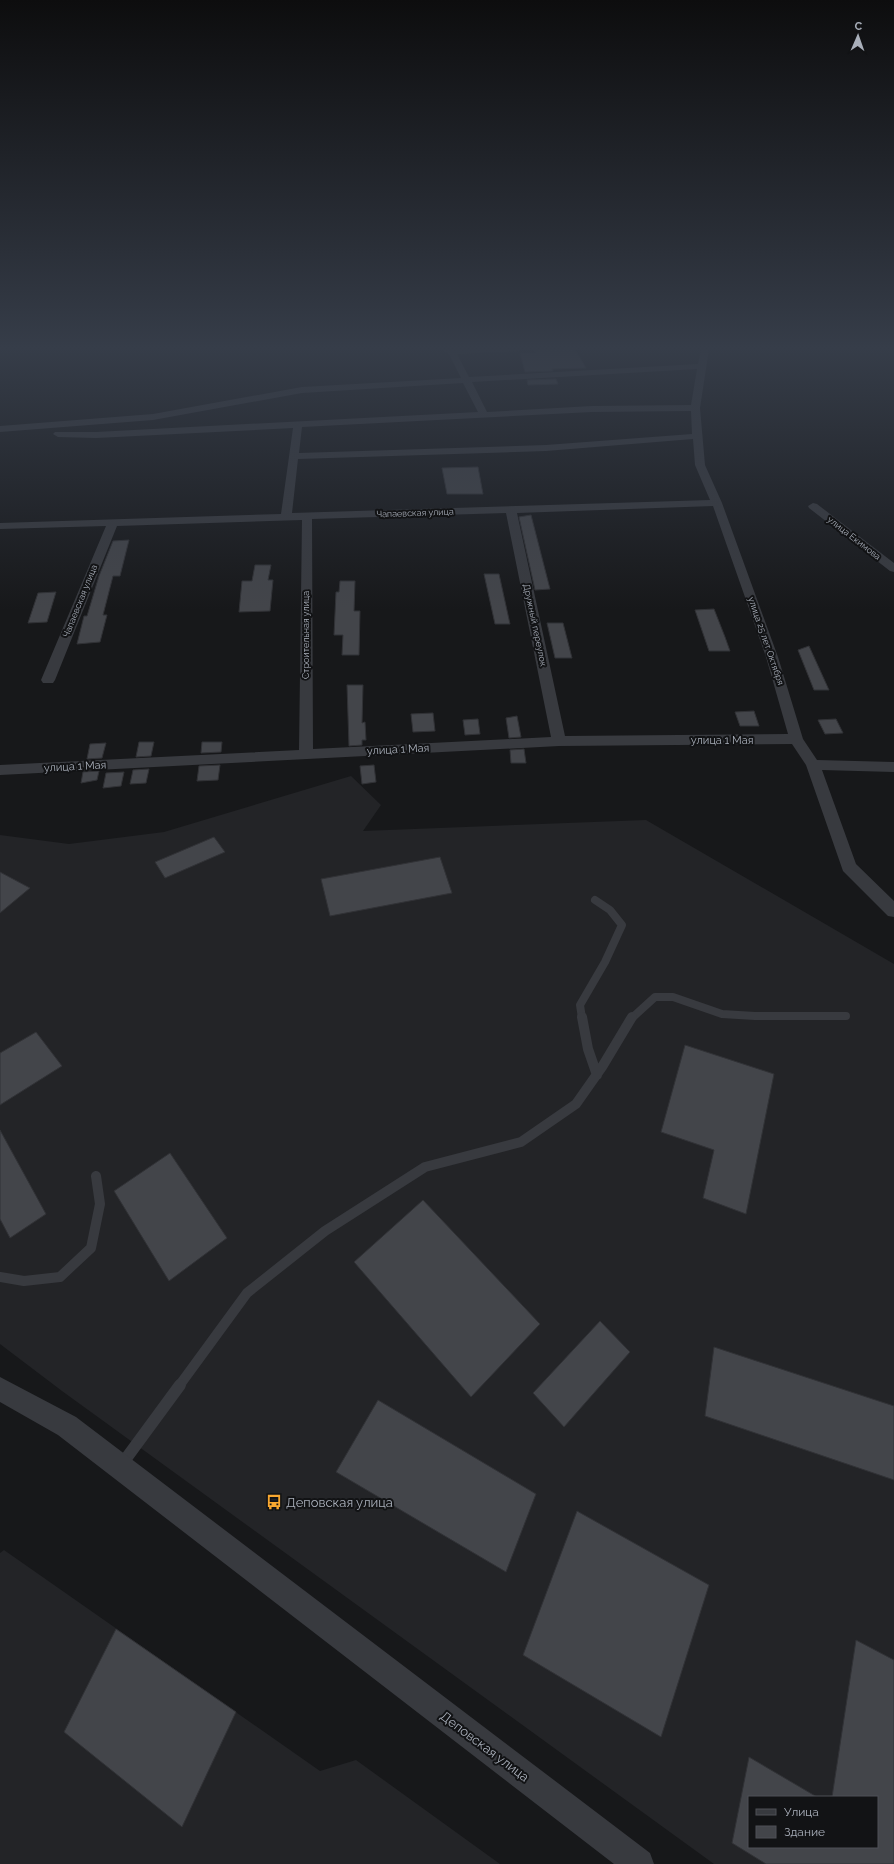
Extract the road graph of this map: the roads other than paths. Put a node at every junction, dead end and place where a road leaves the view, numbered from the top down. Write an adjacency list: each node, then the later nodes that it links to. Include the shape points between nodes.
1 (296, 436): 3 (street)
2 (698, 436): 3 (street, via 610,445 394,455); 4 (street, улица 25 лет Октября, via 700,465)
3 (293, 456): 8 (street)
4 (717, 503): 6 (street, Чапаевская улица); 14 (street, улица 25 лет Октября, via 772,657)
5 (813, 506): 11 (street, улица Екимова)
6 (511, 510): 7 (street, Чапаевская улица); 13 (street, Дружный переулок)
7 (307, 516): 8 (street, Чапаевская улица); 15 (street, Строительная улица)
8 (286, 517): 9 (street, Чапаевская улица)
9 (113, 523): 10 (street, Чапаевская улица); 12 (street, Чапаевская улица)
10 (0, 526)
11 (894, 569)
12 (48, 680)
13 (560, 740): 14 (street, улица 1 Мая); 15 (street, улица 1 Мая)
14 (796, 740): 16 (street, улица 25 лет Октября)
15 (306, 754): 18 (street, улица 1 Мая)
16 (813, 765): 17 (street); 20 (street, улица 25 лет Октября, via 849,867)
17 (894, 767)
18 (0, 770)
19 (595, 900): 22 (lane, via 610,910 622,925 605,962 580,1005 588,1050)
20 (894, 911)
21 (846, 1016): 22 (lane, via 722,1014 673,997 655,998 633,1016)
22 (596, 1075): 26 (lane, via 576,1104 521,1142 425,1167 326,1231 247,1293)
23 (96, 1176): 24 (lane, via 100,1204 91,1248 60,1277 24,1281)
24 (0, 1277)
25 (0, 1390): 26 (street, Деповская улица, via 67,1426)
26 (120, 1466): 27 (street, Деповская улица)
27 (639, 1864)

